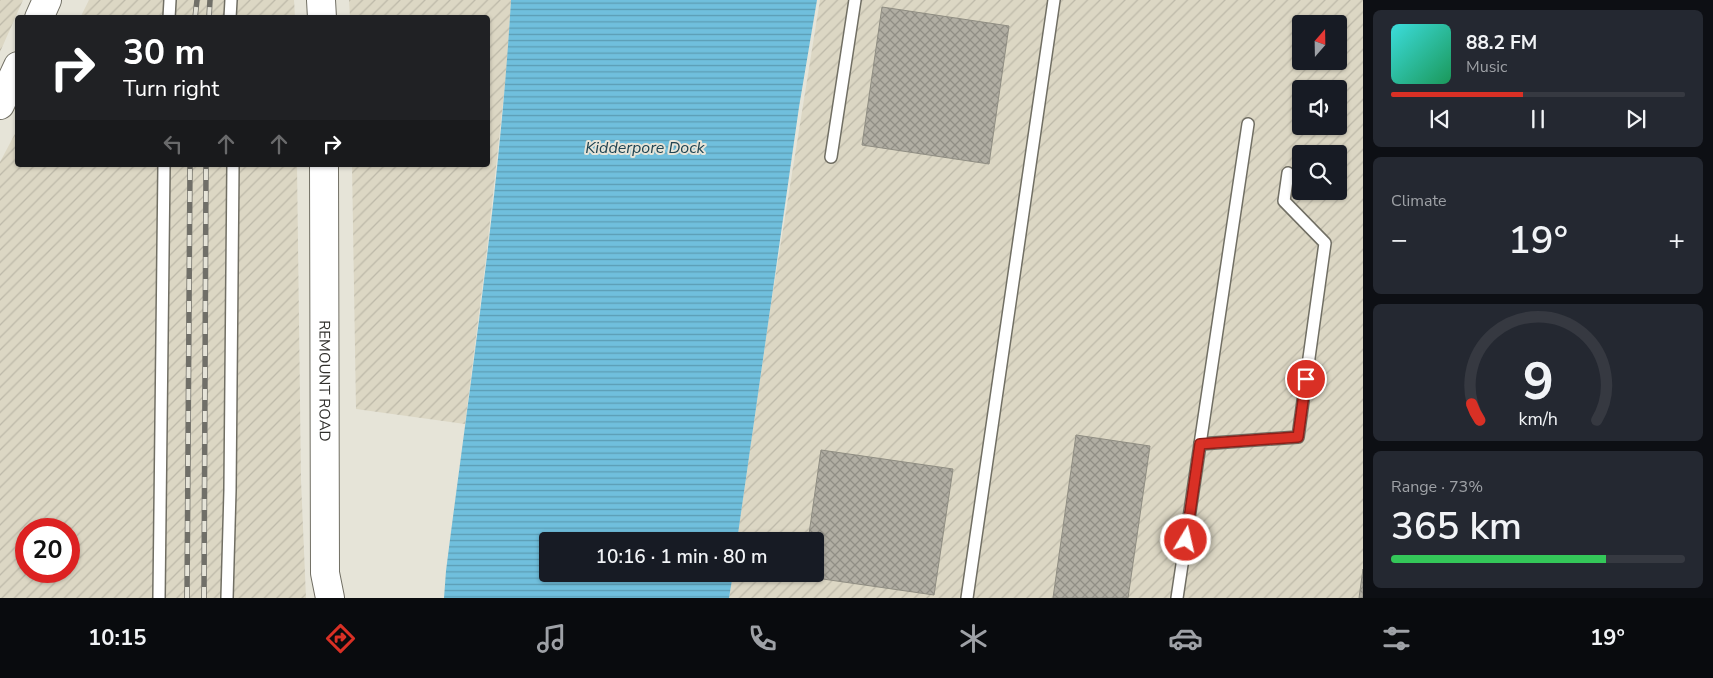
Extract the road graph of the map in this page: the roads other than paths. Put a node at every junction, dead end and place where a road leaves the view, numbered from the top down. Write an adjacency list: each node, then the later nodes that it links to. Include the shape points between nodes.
1 (47, 0): 7 (street)
2 (170, 0): 8 (lane)
3 (231, 0): 9 (lane)
4 (321, 0): 10 (street)
5 (855, 0): 14 (lane)
6 (1054, 0): 23 (lane)
7 (40, 15)
8 (169, 15)
9 (230, 15)
10 (322, 15)
11 (15, 72): 12 (street)
12 (0, 105)
13 (1248, 124): 19 (lane)
14 (831, 157)
15 (164, 167): 20 (lane)
16 (232, 167): 21 (lane)
17 (324, 167): 22 (street, REMOUNT ROAD, via 325,573)
18 (1288, 173): 19 (lane, via 1284,201 1325,243 1298,437)
19 (1200, 444): 24 (lane)
20 (159, 598)
21 (227, 598)
22 (330, 598)
23 (968, 598)
24 (1178, 598)

